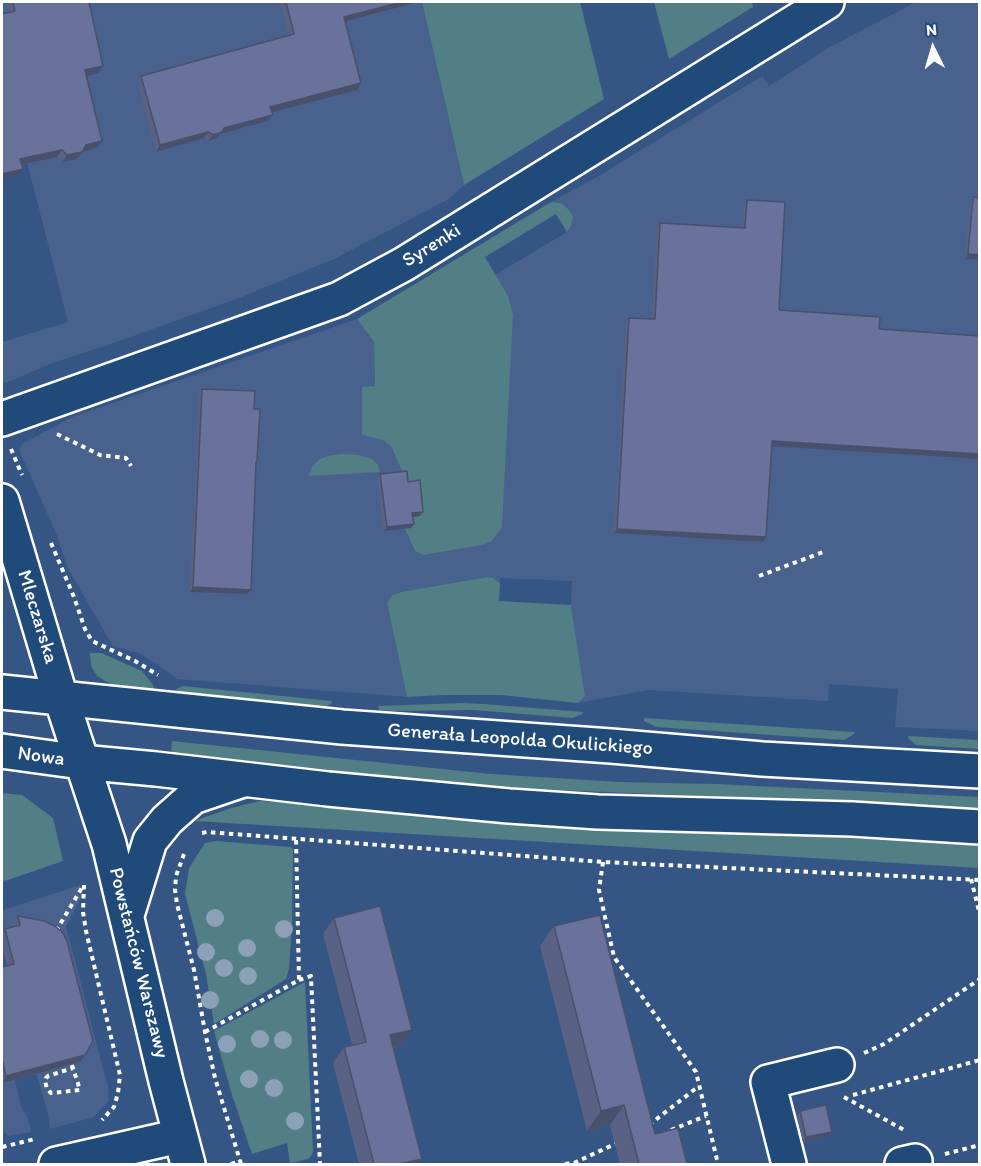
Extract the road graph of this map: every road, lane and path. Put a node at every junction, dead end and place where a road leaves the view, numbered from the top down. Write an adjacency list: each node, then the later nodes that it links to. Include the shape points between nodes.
1 (827, 2): 2 (street, Syrenki, via 404,264 339,299)
2 (2, 419)
3 (56, 433): 4 (path, via 100,455 126,458)
4 (131, 466)
5 (2, 501): 11 (street, Mleczarska)
6 (826, 551): 7 (path)
7 (759, 576)
8 (74, 597): 9 (path, via 92,641)
9 (160, 676)
10 (2, 692): 11 (street)
11 (61, 698): 13 (street, Mleczarska); 14 (street, Generała Leopolda Okulickiego, via 342,727 762,759)
12 (2, 751): 13 (street, Nowa)
13 (81, 762): 15 (street); 25 (street, Powstańców Warszawy)
14 (980, 771)
15 (243, 780): 16 (street, via 598,812); 25 (street, via 193,797 167,820 150,841)
16 (980, 827)
17 (195, 837): 18 (path, via 207,832)
18 (296, 839): 20 (path); 29 (path)
19 (188, 846): 30 (path, via 181,859 175,890)
20 (603, 862): 22 (path); 34 (path, via 599,890 615,957 696,1072)
21 (82, 879): 24 (path)
22 (971, 879): 23 (path); 26 (path)
23 (980, 880)
24 (84, 885): 27 (path); 37 (path, via 83,912 120,1074 114,1107)
25 (127, 915): 42 (street, Powstańców Warszawy)
26 (980, 915)
27 (55, 933)
28 (980, 979): 33 (path, via 884,1044)
29 (299, 980): 30 (path); 47 (path, via 311,976)
30 (205, 1032): 45 (path)
31 (980, 1060): 35 (path)
32 (72, 1066): 32 (path, via 80,1090 51,1093 46,1078)
33 (828, 1067): 35 (path, via 828,1102); 50 (street, via 768,1082)
34 (699, 1086): 36 (path); 38 (path)
35 (844, 1097): 44 (path)
36 (706, 1116): 39 (path); 49 (path)
37 (97, 1125)
38 (643, 1129)
39 (669, 1131)
40 (618, 1143): 48 (path)
41 (2, 1147): 43 (path)
42 (184, 1150): 43 (street)
43 (50, 1151)
44 (922, 1153)
45 (241, 1163): 46 (path)
46 (231, 1164)
47 (320, 1164)
48 (565, 1164)
49 (718, 1164)
50 (789, 1164)

